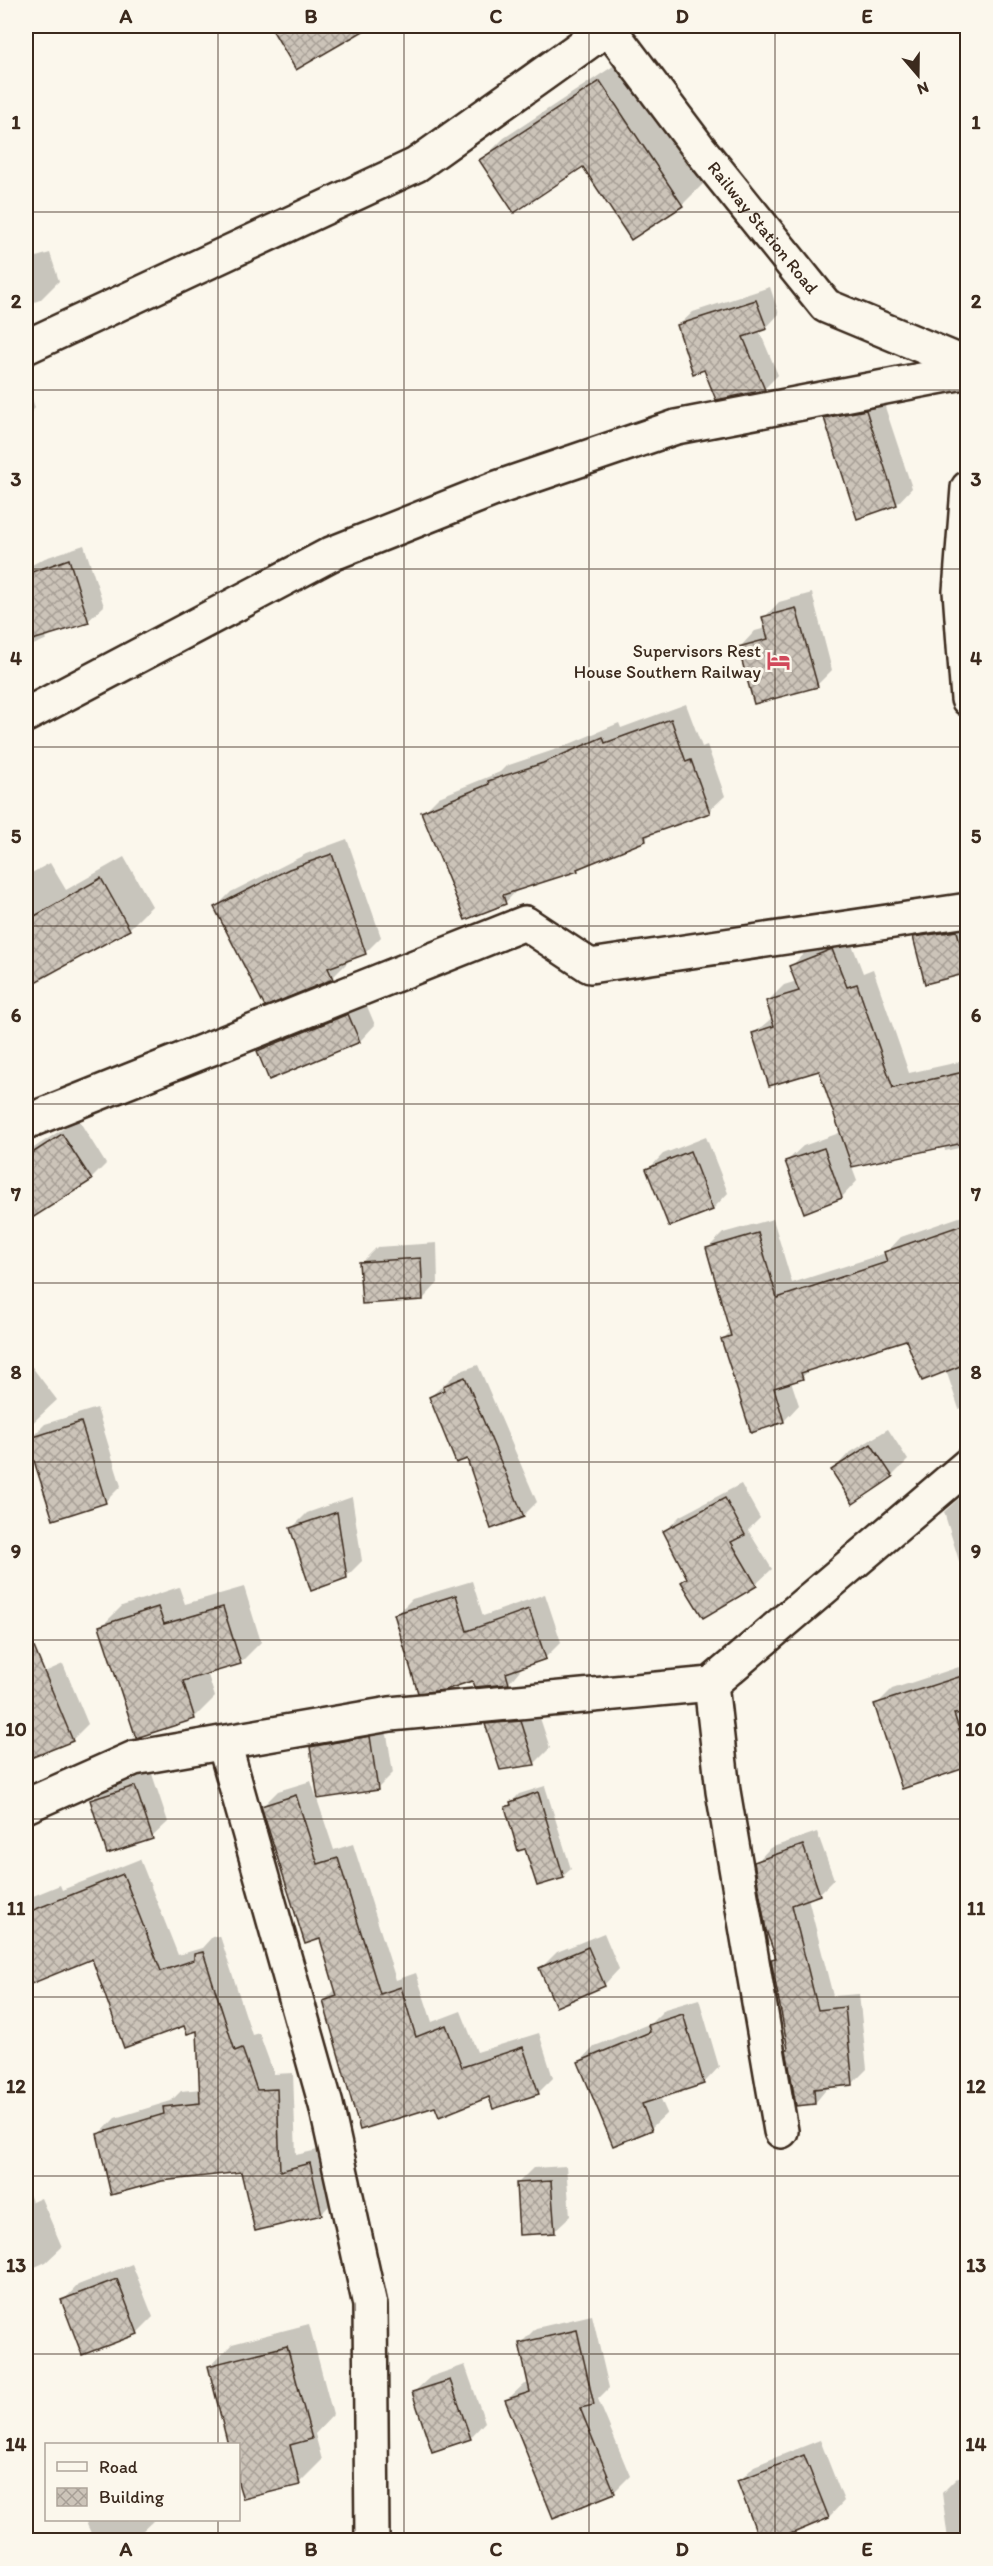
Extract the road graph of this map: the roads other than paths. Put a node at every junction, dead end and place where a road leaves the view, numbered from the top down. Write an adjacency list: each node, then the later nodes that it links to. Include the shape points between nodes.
1 (608, 26): 2 (street, via 416,165); 3 (street, Railway Station Road, via 698,147 826,306)
2 (26, 347)
3 (968, 365)
4 (968, 371): 7 (street, via 676,427 497,488 331,554)
5 (968, 488): 6 (street, via 960,591)
6 (968, 699)
7 (26, 715)
8 (968, 910): 9 (street, via 590,966 525,923)
9 (26, 1122)
10 (968, 1466): 11 (street)
11 (711, 1684): 12 (street, via 390,1714); 14 (street, via 723,1791)
12 (224, 1743): 13 (street, via 135,1758); 15 (street, via 326,2105 370,2305)
13 (26, 1806)
14 (781, 2131)
15 (372, 2541)

